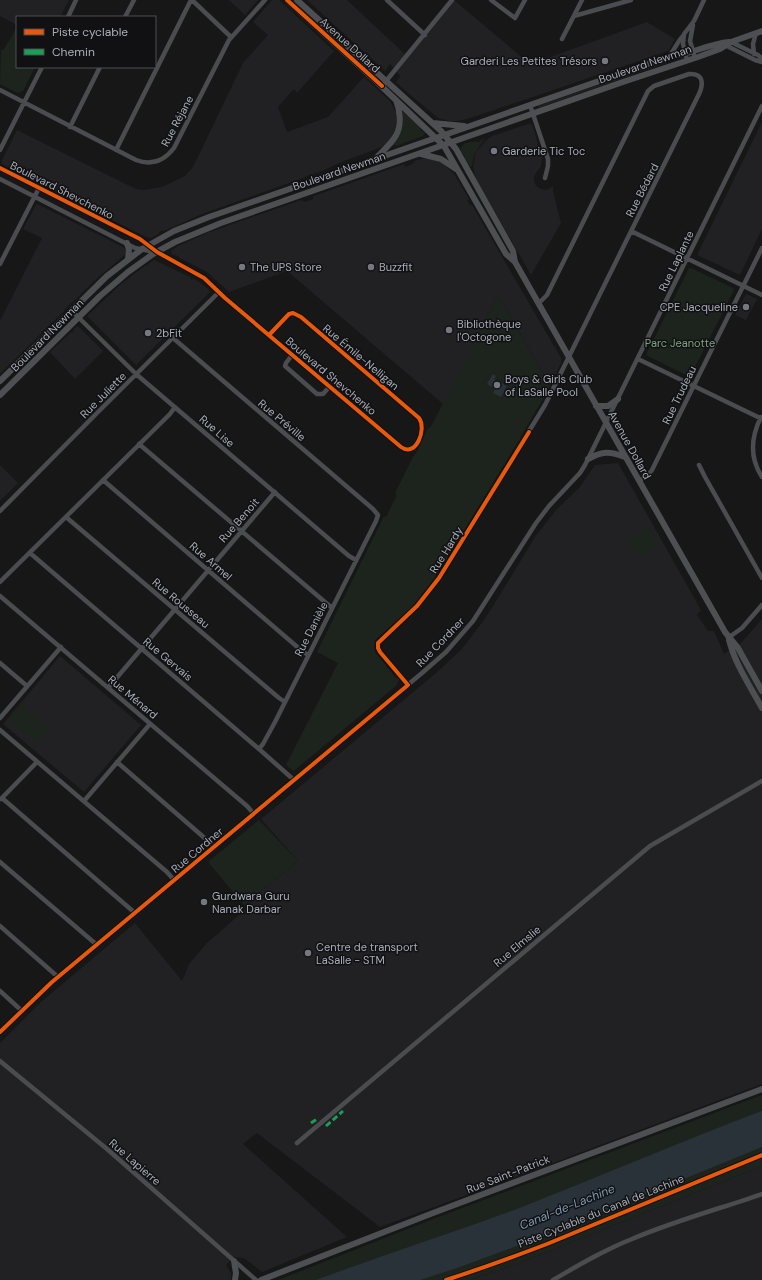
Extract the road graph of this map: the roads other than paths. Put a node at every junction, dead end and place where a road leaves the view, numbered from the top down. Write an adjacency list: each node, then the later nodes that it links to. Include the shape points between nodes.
1 (76, 0): 14 (street)
2 (134, 0): 15 (street)
3 (191, 0): 21 (street); 49 (street)
4 (265, 0): 21 (street, Rue Réjane)
5 (287, 0): 34 (main road, Avenue Dollard)
6 (297, 0): 34 (main road, Avenue Dollard)
7 (386, 0): 19 (street)
8 (452, 0): 19 (street)
9 (491, 0): 10 (street, via 515,18)
10 (525, 0)
11 (582, 0): 16 (street)
12 (630, 0): 16 (street)
13 (704, 0): 17 (street)
14 (68, 16)
15 (126, 16)
16 (574, 16): 22 (street)
17 (694, 21): 20 (street); 24 (street, via 690,38)
18 (759, 32): 23 (main road, Boulevard Newman); 26 (street, via 752,44)
19 (425, 34): 34 (street)
20 (684, 34): 25 (street); 27 (street)
21 (231, 37): 49 (street, Rue Réjane, via 169,154 152,163 144,163)
22 (562, 39)
23 (728, 44): 24 (main road, Boulevard Newman, via 718,43); 26 (street); 28 (main road, Boulevard Newman); 31 (street)
24 (693, 51): 25 (main road, Boulevard Newman); 28 (street)
25 (685, 53): 27 (main road, Boulevard Newman); 30 (street)
26 (754, 54): 29 (street)
27 (668, 57): 38 (main road, Boulevard Newman)
28 (695, 58): 30 (main road, Boulevard Newman)
29 (762, 59)
30 (687, 60): 40 (main road, Boulevard Newman)
31 (762, 62)
32 (42, 68): 37 (street)
33 (100, 68): 42 (street)
34 (384, 84): 36 (main road, Avenue Dollard); 41 (main road, Avenue Dollard)
35 (0, 90): 37 (street, Rue Réjane)
36 (396, 100): 45 (main road, Avenue Dollard); 51 (main road, via 400,120 397,133 393,141)
37 (24, 103): 42 (street, Rue Réjane); 48 (street)
38 (530, 105): 40 (street); 43 (main road, Boulevard Newman)
39 (762, 106): 65 (street, Rue Laplante)
40 (534, 114): 46 (main road, Boulevard Newman); 54 (street, via 548,158)
41 (432, 123): 43 (main road); 44 (main road, Avenue Dollard)
42 (70, 127): 49 (street, Rue Réjane)
43 (467, 127): 44 (main road, Boulevard Newman)
44 (444, 135): 45 (main road, Boulevard Newman); 46 (main road, Avenue Dollard)
45 (436, 137): 47 (main road, Avenue Dollard); 51 (main road, Boulevard Newman)
46 (451, 143): 47 (main road, Boulevard Newman); 66 (main road, Avenue Dollard, via 513,251)
47 (444, 146): 50 (main road, Boulevard Newman); 53 (main road, Avenue Dollard)
48 (0, 150)
49 (116, 150)
50 (420, 154): 53 (main road, via 441,159); 63 (main road, Boulevard Newman, via 212,226)
51 (376, 158): 60 (main road, Boulevard Newman, via 198,221)
52 (0, 168): 56 (street, Boulevard Shevchenko)
53 (459, 171): 66 (main road, Avenue Dollard, via 506,254)
54 (545, 178)
55 (0, 180): 57 (street, Boulevard Shevchenko)
56 (38, 188): 57 (street); 60 (street, Boulevard Shevchenko)
57 (34, 197): 59 (street, Boulevard Shevchenko); 67 (street)
58 (631, 231): 65 (street); 71 (street, Rue Bédard, via 699,94 702,83 698,76 690,74 650,89 547,295); 77 (street, Rue Bédard)
59 (127, 244): 62 (street, Boulevard Shevchenko); 64 (main road)
60 (148, 246): 62 (main road, Boulevard Newman); 63 (street, Boulevard Shevchenko)
61 (762, 248): 68 (street, Rue Trudeau)
62 (142, 249): 63 (street, Boulevard Shevchenko); 64 (main road, Boulevard Newman)
63 (156, 252): 69 (street, Boulevard Shevchenko, via 202,277); 73 (main road, Boulevard Newman, via 117,281)
64 (128, 259): 72 (main road, Boulevard Newman)
65 (687, 259): 68 (street); 78 (street, Rue Laplante)
66 (515, 262): 71 (main road, Avenue Dollard)
67 (0, 264)
68 (743, 286): 70 (street); 82 (street, Rue Trudeau)
69 (219, 292): 74 (street, Boulevard Shevchenko); 75 (street, Rue Juliette)
70 (762, 295)
71 (539, 303): 77 (main road, Avenue Dollard)
72 (71, 310): 73 (street, Rue Lise); 80 (main road, Boulevard Newman)
73 (78, 318): 79 (street, Rue Lise); 83 (main road, Boulevard Newman)
74 (270, 335): 76 (street, Boulevard Shevchenko); 90 (street, Rue Émile-Nelligan, via 289,314 301,317 419,418 422,428)
75 (173, 338): 79 (street, Rue Juliette); 99 (street, Rue Préville, via 373,509)
76 (292, 355): 81 (street, Boulevard Shevchenko); 81 (street, Boulevard Shevchenko, via 285,366 317,394 323,394)
77 (569, 358): 85 (main road, Avenue Dollard); 116 (street, Rue Hardy, via 545,405 440,578 418,606 378,643 380,652)
78 (638, 359): 82 (street); 84 (street, Rue Laplante)
79 (136, 374): 86 (street, Rue Lise); 98 (street, Rue Juliette)
80 (0, 381)
81 (330, 386): 90 (street, Boulevard Shevchenko, via 402,449 410,450)
82 (694, 386): 87 (street); 96 (street, Rue Trudeau, via 651,472)
83 (0, 395)
84 (618, 399): 85 (main road, via 608,406); 88 (street, Rue Laplante)
85 (596, 406): 88 (main road, Avenue Dollard)
86 (175, 407): 89 (street); 97 (street, Rue Lise)
87 (762, 417): 94 (street, via 754,433 752,448 754,461)
88 (606, 423): 91 (main road, Avenue Dollard); 92 (street, Rue Cordner)
89 (139, 444): 95 (street); 101 (street)
90 (416, 444)
91 (625, 457): 92 (main road, via 607,452); 96 (main road, Avenue Dollard)
92 (588, 459): 116 (street, Rue Cordner, via 580,473 536,523 469,626 441,657)
93 (699, 465): 105 (street)
94 (762, 477)
95 (103, 480): 100 (street); 104 (street, Rue Armel)
96 (639, 481): 111 (main road, Avenue Dollard)
97 (274, 492): 101 (street, Rue Benoit); 103 (street, Rue Lise)
98 (0, 511)
99 (378, 516): 103 (street, Rue Danièle)
100 (66, 517): 102 (street); 110 (street, Rue Rousseau)
101 (241, 531): 104 (street, Rue Benoit); 109 (street)
102 (30, 553): 106 (street); 113 (street, Rue Gervais)
103 (356, 560): 109 (street, Rue Danièle)
104 (208, 570): 110 (street, Rue Benoit); 114 (street, Rue Armel)
105 (762, 578)
106 (0, 582)
107 (0, 596): 112 (street, Rue Ménard)
108 (762, 605): 111 (street, via 742,628)
109 (332, 608): 114 (street, Rue Danièle)
110 (174, 609): 113 (street, Rue Benoit); 120 (street, Rue Rousseau)
111 (728, 638): 119 (main road, Avenue Dollard, via 738,648); 121 (main road, Avenue Dollard, via 732,651)
112 (61, 647): 117 (street); 118 (street, Rue Ménard)
113 (141, 648): 118 (street, Rue Benoit); 125 (street, Rue Gervais)
114 (308, 655): 120 (street, Rue Danièle)
115 (0, 663): 117 (street)
116 (408, 685): 128 (street, Rue Cordner)
117 (27, 686): 122 (street)
118 (108, 688): 123 (street, Rue Ménard)
119 (762, 691)
120 (285, 702): 125 (street, Rue Danièle)
121 (762, 708)
122 (0, 718)
123 (150, 724): 127 (street); 132 (street, Rue Ménard)
124 (0, 730): 126 (street)
125 (259, 749): 128 (street, Rue Gervais)
126 (37, 762): 130 (street); 131 (street)
127 (117, 762): 131 (street); 133 (street)
128 (294, 780): 132 (street, Rue Cordner)
129 (762, 781): 145 (street, Rue Elmslie, via 650,846)
130 (1, 799): 136 (street)
131 (84, 801): 135 (street)
132 (254, 814): 133 (street, Rue Cordner)
133 (215, 847): 135 (street, Rue Cordner)
134 (0, 862): 138 (street)
135 (174, 880): 136 (street, Rue Cordner)
136 (135, 913): 138 (street, Rue Cordner)
137 (0, 926): 139 (street)
138 (97, 945): 139 (street, Rue Cordner)
139 (58, 977): 141 (street, Rue Cordner)
140 (0, 991): 141 (street)
141 (22, 1011): 142 (street, Rue Cordner)
142 (0, 1032)
143 (0, 1061): 147 (street, Rue Lapierre, via 107,1149)
144 (762, 1089): 150 (main road, Rue Saint-Patrick)
145 (297, 1143)
146 (762, 1194): 151 (street, via 634,1238 591,1258)
147 (234, 1261): 148 (main road); 149 (street, Rue Lapierre)
148 (236, 1280)
149 (256, 1280)
150 (261, 1280)
151 (553, 1280)

